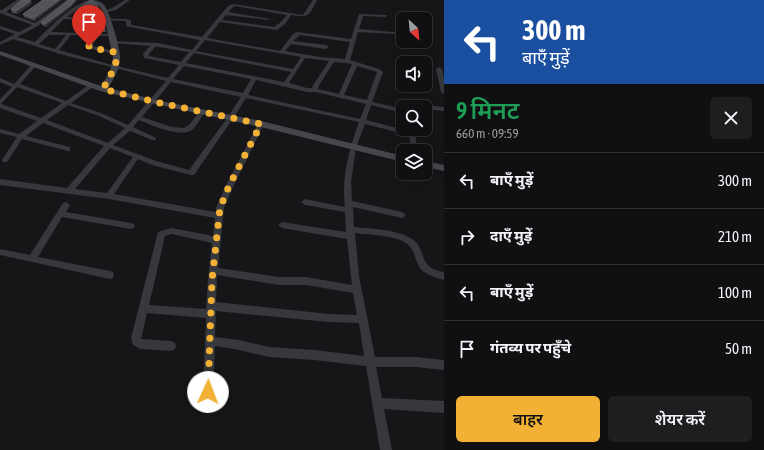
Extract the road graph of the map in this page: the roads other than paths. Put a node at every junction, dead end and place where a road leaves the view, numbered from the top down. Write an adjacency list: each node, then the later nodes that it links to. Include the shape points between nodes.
1 (20, 0): 8 (street)
2 (69, 0): 18 (street)
3 (90, 0): 14 (street)
4 (93, 0): 7 (street)
5 (128, 0): 7 (street)
6 (315, 0): 11 (street, via 306,16)
7 (106, 11): 15 (street)
8 (1, 12): 13 (street)
9 (225, 13): 11 (street, via 235,5); 16 (street); 17 (street)
10 (24, 14): 13 (street)
11 (290, 14): 17 (street, via 278,28 274,29)
12 (384, 16): 20 (street, via 361,15)
13 (17, 18): 18 (street)
14 (63, 18): 15 (street); 21 (street)
15 (108, 19): 26 (street, via 128,20 129,26); 28 (street)
16 (268, 19)
17 (219, 20): 29 (street)
18 (36, 25): 23 (street)
19 (0, 27): 23 (street)
20 (356, 30): 22 (street); 30 (street)
21 (46, 33): 24 (street); 33 (street)
22 (393, 33)
23 (19, 34): 27 (street)
24 (69, 34): 25 (street); 36 (street)
25 (97, 35): 28 (street); 38 (street, via 89,47)
26 (144, 36): 28 (street); 29 (street); 34 (street)
27 (13, 37): 32 (street); 33 (street)
28 (112, 38): 38 (street)
29 (203, 39): 37 (street); 39 (street)
30 (353, 41): 31 (street, via 300,33); 43 (street)
31 (290, 42): 35 (street); 39 (street)
32 (0, 44)
33 (36, 44): 36 (street)
34 (154, 45): 37 (street); 44 (street, via 146,57)
35 (326, 48)
36 (56, 51): 47 (street)
37 (193, 51): 44 (street); 49 (street)
38 (115, 52): 47 (street)
39 (282, 52): 41 (street)
40 (0, 53): 46 (street)
41 (304, 56): 42 (street); 49 (street)
42 (332, 60): 43 (street); 57 (street, via 315,87)
43 (347, 61): 45 (street)
44 (181, 64): 50 (street); 52 (street)
45 (355, 64): 60 (street); 62 (street, via 380,72)
46 (34, 65): 54 (street); 55 (street)
47 (115, 68): 52 (street); 56 (street)
48 (439, 69): 58 (street)
49 (295, 71): 53 (street)
50 (255, 78): 53 (street); 59 (street)
51 (0, 80): 54 (street)
52 (169, 80): 59 (street); 61 (street)
53 (286, 84): 57 (street)
54 (16, 85): 63 (street); 64 (street)
55 (92, 85): 56 (street); 64 (street)
56 (103, 89): 61 (street)
57 (316, 90): 60 (street)
58 (444, 92)
59 (245, 95): 69 (street); 72 (street)
60 (341, 96): 62 (street)
61 (152, 101): 68 (street); 70 (street)
62 (368, 102): 66 (street); 72 (street)
63 (0, 104): 71 (street)
64 (69, 104): 71 (street); 74 (street)
65 (432, 108): 67 (street)
66 (396, 109)
67 (444, 109)
68 (202, 112): 69 (street); 70 (street, via 184,131)
69 (231, 117): 73 (street); 82 (street, via 192,172)
70 (138, 118): 74 (street)
71 (43, 121): 77 (street); 79 (street)
72 (362, 121): 75 (street); 80 (street)
73 (261, 124): 80 (street); 95 (street, via 229,186)
74 (129, 128): 78 (street); 79 (street)
75 (396, 128)
76 (0, 131): 77 (street)
77 (21, 136): 81 (street); 84 (street)
78 (154, 139)
79 (109, 145): 82 (street); 88 (street)
80 (353, 147): 83 (street); 92 (street, via 347,182)
81 (68, 149)
82 (137, 156): 89 (street)
83 (396, 157)
84 (5, 160)
85 (432, 165): 86 (street)
86 (444, 168)
87 (0, 182): 88 (street)
88 (70, 190): 89 (street)
89 (109, 196): 95 (street)
90 (305, 202): 92 (street)
91 (66, 205): 93 (street)
92 (348, 206): 94 (street); 98 (street)
93 (60, 214): 97 (street); 101 (street)
94 (402, 215)
95 (219, 216): 99 (street)
96 (282, 225): 98 (street)
97 (131, 226)
98 (350, 232): 104 (street, via 407,240 418,252 425,269); 105 (street)
99 (215, 240): 102 (street); 106 (street, via 172,232 161,234)
100 (0, 252): 101 (street)
101 (32, 259): 103 (street)
102 (212, 271): 105 (street, via 279,281 306,281); 107 (street)
103 (110, 275)
104 (444, 276)
105 (358, 290): 108 (street)
106 (143, 309): 107 (street); 110 (street, via 137,342 148,346)
107 (211, 310): 108 (street); 109 (street)
108 (362, 319): 111 (street)
109 (210, 341): 111 (street, via 268,352); 113 (street)
110 (171, 346)
111 (370, 362): 112 (street); 114 (street)
112 (444, 365)
113 (208, 392)
114 (377, 403): 115 (street); 116 (street)
115 (444, 407)
116 (386, 450)

